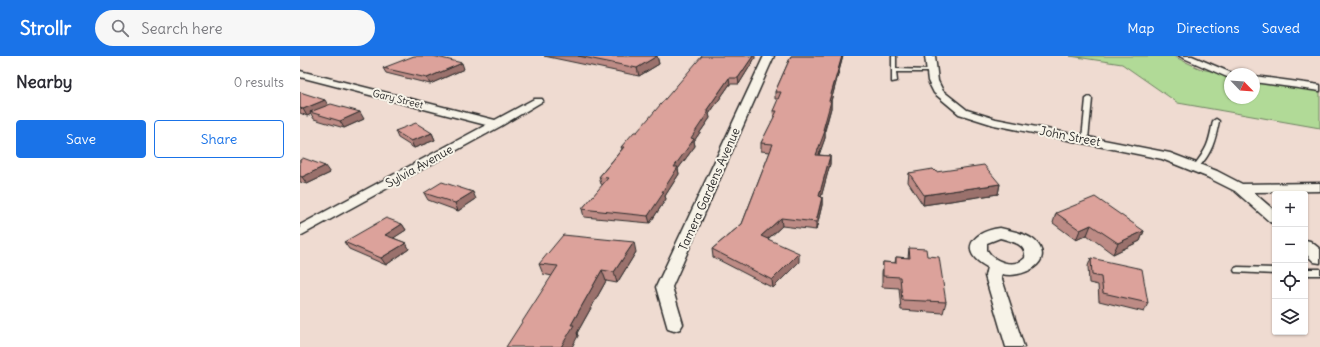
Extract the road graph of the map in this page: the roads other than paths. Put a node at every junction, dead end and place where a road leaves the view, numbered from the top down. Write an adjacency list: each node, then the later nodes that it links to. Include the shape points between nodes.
1 (769, 56): 29 (street, Tamera Gardens Avenue, via 664,287)
2 (894, 56): 5 (lane)
3 (930, 56): 6 (street, John Street)
4 (1184, 56): 7 (street)
5 (894, 70): 6 (lane); 10 (lane)
6 (931, 71): 16 (street, John Street, via 939,93 963,112 994,122)
7 (1224, 73)
8 (300, 74): 15 (street, Gary Street)
9 (1260, 80): 11 (street)
10 (894, 81)
11 (1320, 88)
12 (1089, 99): 16 (lane)
13 (538, 101): 15 (street, Sylvia Avenue)
14 (1216, 121): 17 (lane, via 1208,155)
15 (497, 124): 21 (street, Sylvia Avenue)
16 (1085, 139): 17 (street, John Street, via 1166,156)
17 (1196, 167): 19 (street, John Street)
18 (1320, 187): 19 (street, John Street)
19 (1240, 188): 20 (street, John Street)
20 (1272, 215)
21 (300, 231)
22 (1308, 248): 23 (street)
23 (1320, 258)
24 (995, 266): 30 (street, via 994,276)
25 (1238, 270): 26 (lane)
26 (1272, 271)
27 (1308, 272): 28 (lane)
28 (1320, 272)
29 (674, 324)
30 (1015, 347)

